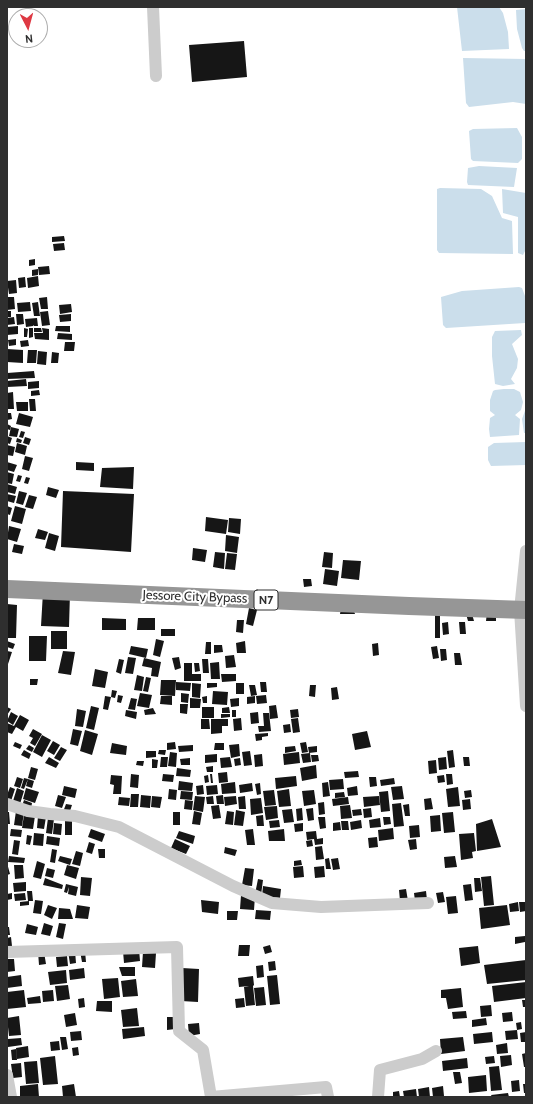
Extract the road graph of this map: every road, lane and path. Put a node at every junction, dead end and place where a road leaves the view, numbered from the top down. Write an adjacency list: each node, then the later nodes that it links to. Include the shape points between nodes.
1 (153, 7): 2 (street)
2 (156, 76)
3 (526, 551): 5 (street)
4 (7, 589): 5 (highway, Jessore City Bypass / N7)
5 (523, 610): 6 (street)
6 (526, 706)
7 (7, 804): 8 (street, via 28,811 75,816 119,827 233,886 272,902 321,907)
8 (428, 903)
9 (7, 952): 13 (street, via 177,947 179,1031 203,1050 211,1097 326,1087)
10 (436, 1051): 14 (street, via 422,1059 380,1070)
11 (7, 1075): 12 (street)
12 (11, 1097)
13 (328, 1097)
14 (378, 1097)

